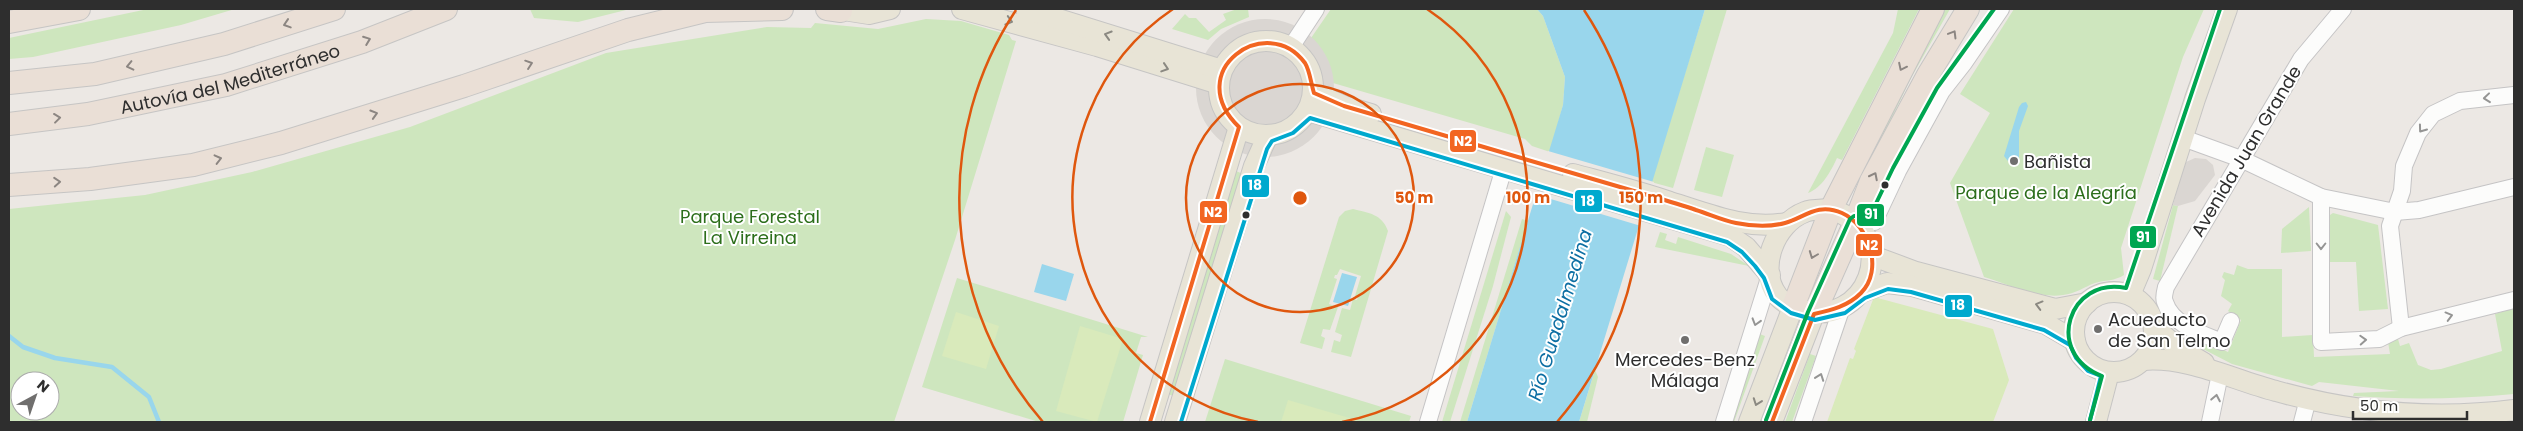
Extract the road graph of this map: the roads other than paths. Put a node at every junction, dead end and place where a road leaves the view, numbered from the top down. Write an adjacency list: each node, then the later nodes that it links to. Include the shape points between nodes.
1 (79, 9): 15 (highway)
2 (334, 9): 18 (highway, Autovía del Mediterráneo, one-way to 18, via 224,44 95,74)
3 (446, 9): 21 (highway, Autovía del Mediterráneo, one-way to 3, via 88,114 226,85 362,42)
4 (782, 9): 28 (highway, one-way to 4, via 90,179 193,165 299,137 464,86 628,30 705,12)
5 (890, 9): 14 (main road, via 869,14)
6 (962, 9): 17 (main road, one-way to 17)
7 (1026, 9): 17 (main road, one-way to 7)
8 (1316, 9): 16 (street)
9 (1933, 9): 32 (highway, one-way to 32)
10 (1968, 9): 34 (highway, one-way to 10, via 1871,181)
11 (2001, 9): 34 (street, via 1942,91 1874,222)
12 (2227, 9): 24 (main road)
13 (2343, 9): 25 (street, Avenida Juan Grande, via 2301,58)
14 (835, 10)
15 (9, 22)
16 (1291, 47): 17 (main road, via 1265,40 1238,50); 20 (main road, via 1306,61 1313,76)
17 (1220, 77): 22 (main road, via 1220,101)
18 (9, 83)
19 (2514, 95): 33 (street, one-way to 33, via 2460,100 2433,114 2418,133 2404,166 2402,191)
20 (1311, 102): 23 (main road, via 1294,127 1281,134); 26 (main road, via 1344,106); 27 (main road)
21 (9, 124)
22 (1239, 127): 23 (main road); 53 (main road)
23 (1268, 135): 54 (main road, via 1254,166)
24 (2182, 138): 25 (street); 39 (main road)
25 (2241, 159): 30 (street); 44 (street, Avenida Juan Grande, via 2166,286 2164,301 2172,315 2187,327 2222,342)
26 (1525, 167): 27 (main road); 31 (main road)
27 (1504, 168): 55 (street)
28 (9, 185)
29 (2514, 187): 33 (street, via 2420,210)
30 (2321, 197): 33 (street); 46 (street, one-way to 46, via 2322,342 2379,339)
31 (1667, 208): 35 (main road, via 1736,224 1769,226); 37 (main road, via 1730,236 1751,252)
32 (1831, 209): 34 (main road); 35 (main road, via 1806,212); 43 (highway, one-way to 43)
33 (2395, 212): 46 (street, via 2390,226)
34 (1856, 222): 36 (main road, via 1869,241); 43 (highway)
35 (1786, 223): 37 (main road, via 1772,247)
36 (1873, 256): 38 (main road, via 1868,282); 41 (main road, one-way to 36, via 2055,309 1916,272)
37 (1770, 275): 43 (main road, via 1777,295); 56 (street, one-way to 56)
38 (1862, 292): 42 (main road); 47 (main road, via 1887,283 1912,286 2046,324)
39 (2130, 295): 41 (main road, via 2111,292); 45 (main road, via 2148,311)
40 (2514, 300): 46 (street, one-way to 40)
41 (2087, 303): 47 (main road, via 2075,322)
42 (1842, 307): 43 (main road); 59 (street, one-way to 42)
43 (1803, 311): 57 (main road, one-way to 57); 58 (main road)
44 (2231, 321)
45 (2155, 328): 48 (main road, via 2154,342); 50 (main road, via 2177,347)
46 (2401, 328)
47 (2075, 341): 49 (main road, via 2093,367)
48 (2143, 360): 49 (main road, via 2119,373); 50 (main road, via 2156,359)
49 (2109, 372): 60 (main road)
50 (2220, 374): 51 (main road); 61 (street, one-way to 50)
51 (2308, 399): 52 (main road, via 2405,413 2448,415); 62 (street)
52 (2514, 410)
53 (1150, 422)
54 (1175, 422)
55 (1428, 422)
56 (1724, 422)
57 (1749, 422)
58 (1772, 422)
59 (1803, 422)
60 (2096, 422)
61 (2210, 422)
62 (2302, 422)

